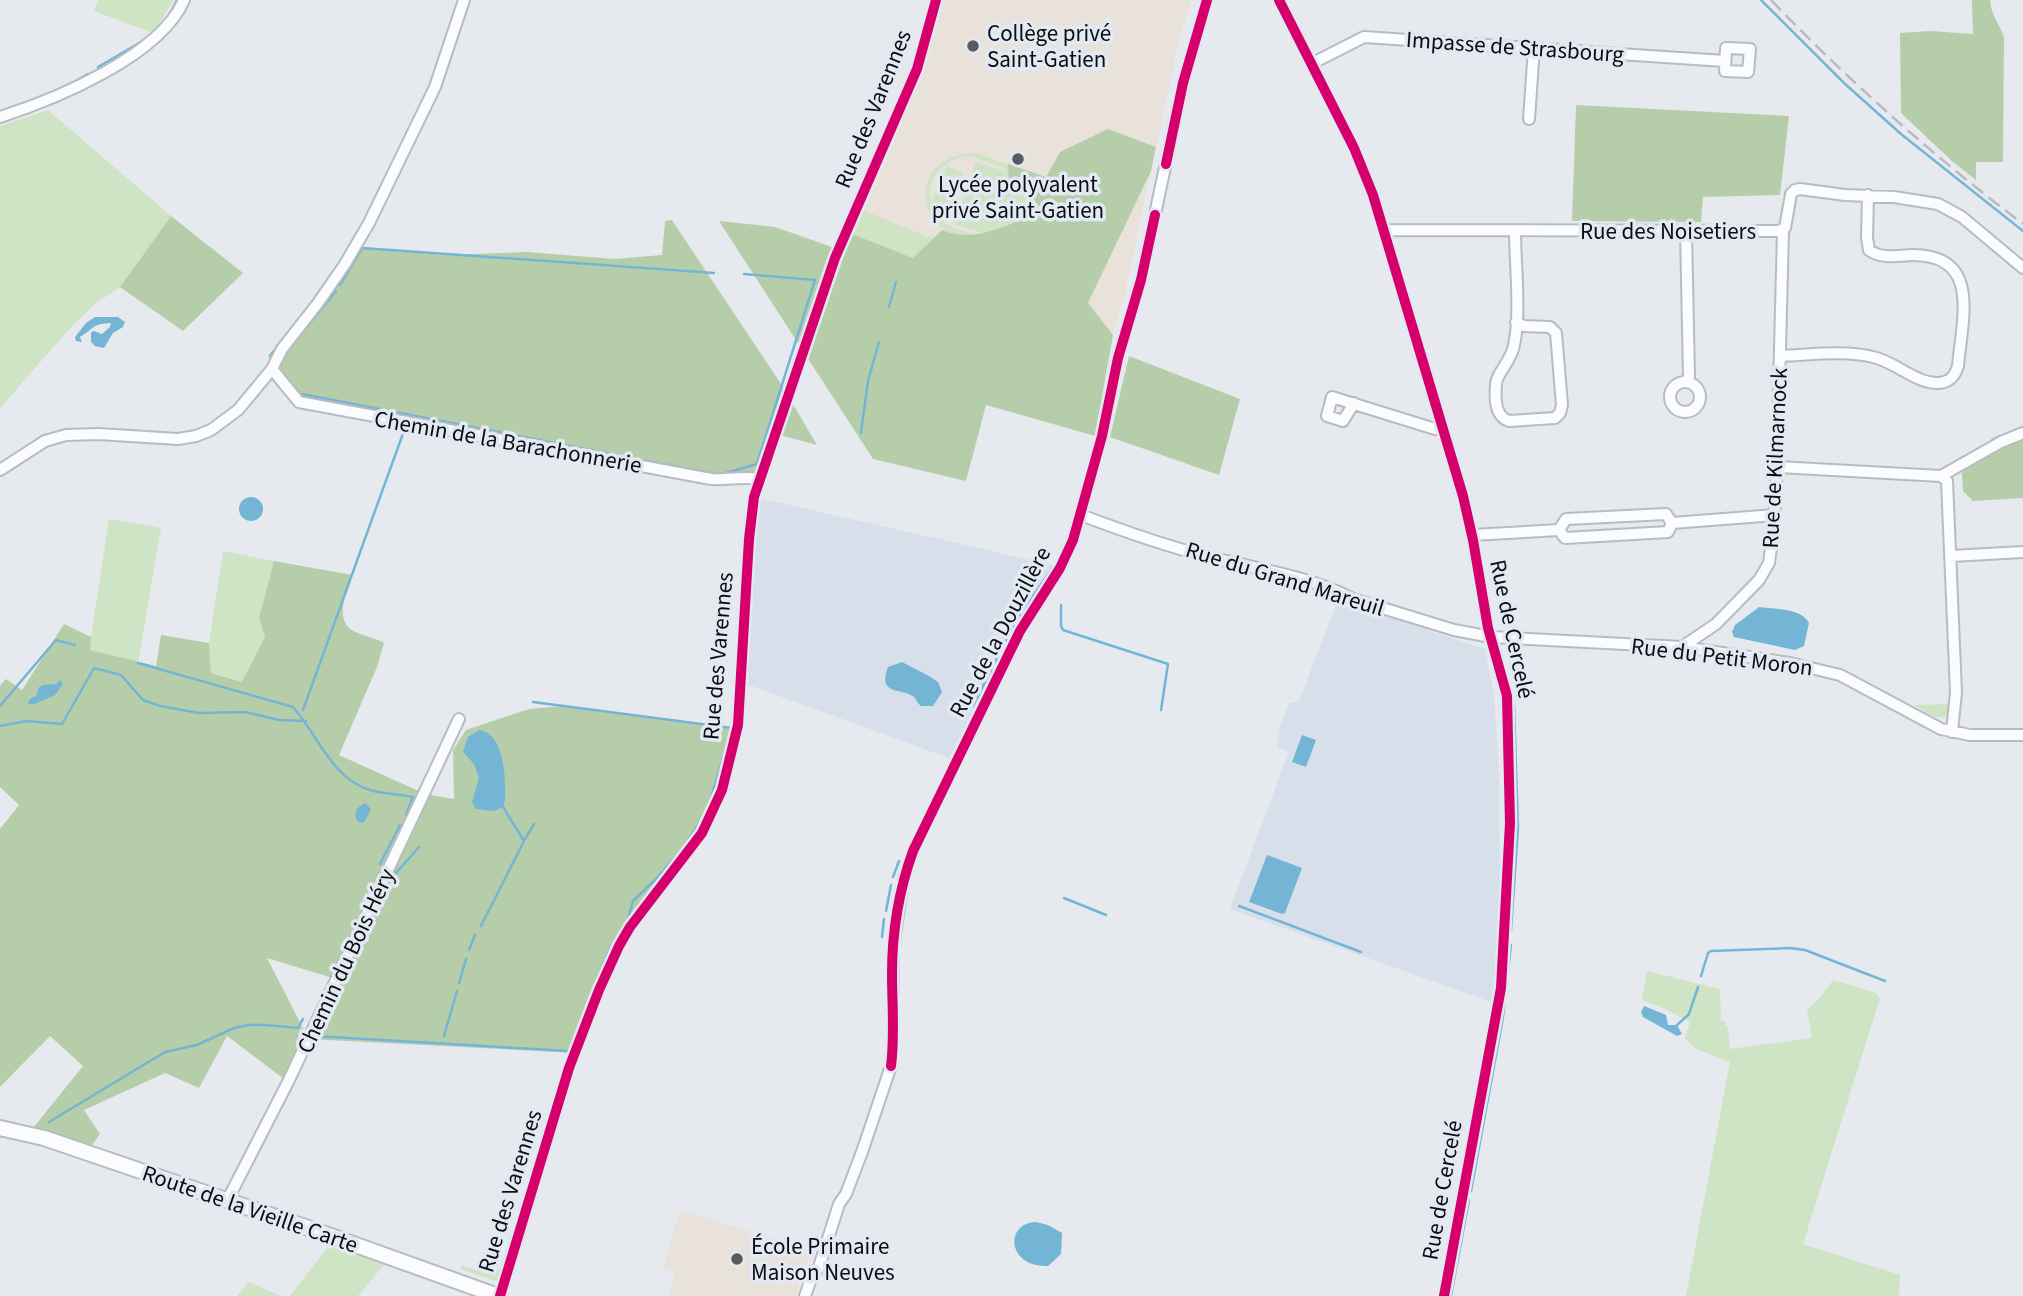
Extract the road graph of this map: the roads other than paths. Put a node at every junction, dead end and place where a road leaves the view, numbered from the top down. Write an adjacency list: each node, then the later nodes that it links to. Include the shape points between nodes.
1 (184, 0): 9 (street, via 177,16 155,39 132,54 47,102)
2 (464, 0): 19 (street, via 435,87 369,223)
3 (936, 0): 27 (street, Rue des Varennes, via 917,69 842,239)
4 (1207, 0): 28 (street, Rue de la Douzillère, via 1183,83 1142,280 1118,358)
5 (1279, 0): 8 (street, Rue de Cercelé)
6 (1534, 48): 7 (street, Impasse de Strasbourg); 8 (street, Impasse de Strasbourg, via 1364,37); 10 (street)
7 (1725, 61)
8 (1311, 64): 12 (street, Rue de Cercelé, via 1359,158)
9 (0, 117)
10 (1529, 119)
11 (1868, 195): 14 (street, Rue des Noisetiers, via 1795,190); 16 (street, Rue des Noisetiers, via 1943,206); 18 (street, via 1869,250 1885,256 1932,256 1950,265 1961,280 1955,374 1946,382 1934,382 1865,356)
12 (1384, 230): 13 (street, Rue des Noisetiers); 22 (street, Rue de Cercelé)
13 (1515, 230): 15 (street, Rue des Noisetiers); 17 (street)
14 (1783, 231): 15 (street, Rue des Noisetiers); 18 (street, Rue de Kilmarnock)
15 (1686, 232): 20 (street)
16 (2023, 268)
17 (1516, 322): 17 (street, via 1550,327 1556,333 1562,405 1555,418 1513,422 1499,414 1496,379 1512,354)
18 (1780, 356): 24 (street, Rue de Kilmarnock)
19 (272, 369): 25 (street, via 239,410 196,436 66,435 45,441); 27 (street, Chemin de la Barachonnerie, via 299,402 711,479)
20 (1687, 382)
21 (1354, 404): 22 (street)
22 (1443, 429): 32 (street, Rue de Cercelé)
23 (2023, 433): 26 (street)
24 (1777, 467): 26 (street); 29 (street, Rue de Kilmarnock)
25 (0, 470)
26 (1941, 476): 34 (street, via 1949,486)
27 (760, 479): 43 (street, Rue des Varennes, via 748,539 738,725 717,804 702,833 630,928 599,989 569,1068)
28 (1081, 515): 35 (street, Rue du Grand Mareuil, via 1454,630); 42 (street, Rue de la Douzillère, via 1060,568 1020,631 913,851 904,877 893,947 891,1066)
29 (1775, 515): 30 (street); 36 (street, Rue de Kilmarnock, via 1769,563 1759,580 1716,624)
30 (1672, 523): 31 (street, via 1668,532 1565,538); 31 (street, via 1666,514 1578,519 1566,520)
31 (1559, 530): 32 (street)
32 (1472, 536): 35 (street, Rue de Cercelé)
33 (2023, 552): 34 (street)
34 (1952, 555): 38 (street, via 1956,692)
35 (1491, 637): 36 (street, Rue du Petit Moron); 46 (street, Rue de Cercelé, via 1508,710 1503,963)
36 (1682, 648): 38 (street, Rue du Petit Moron, via 1823,669)
37 (459, 719): 41 (street, Chemin du Bois Héry)
38 (1952, 732): 39 (street, Rue du Petit Moron)
39 (2023, 735)
40 (0, 1128): 41 (street, Route de la Vieille Carte, via 44,1138)
41 (228, 1201): 43 (street, Route de la Vieille Carte)
42 (819, 1267): 44 (street, Rue de la Douzillère); 45 (street, Rue de la Douzillère)
43 (499, 1296)
44 (805, 1296)
45 (812, 1296)
46 (1444, 1296)

